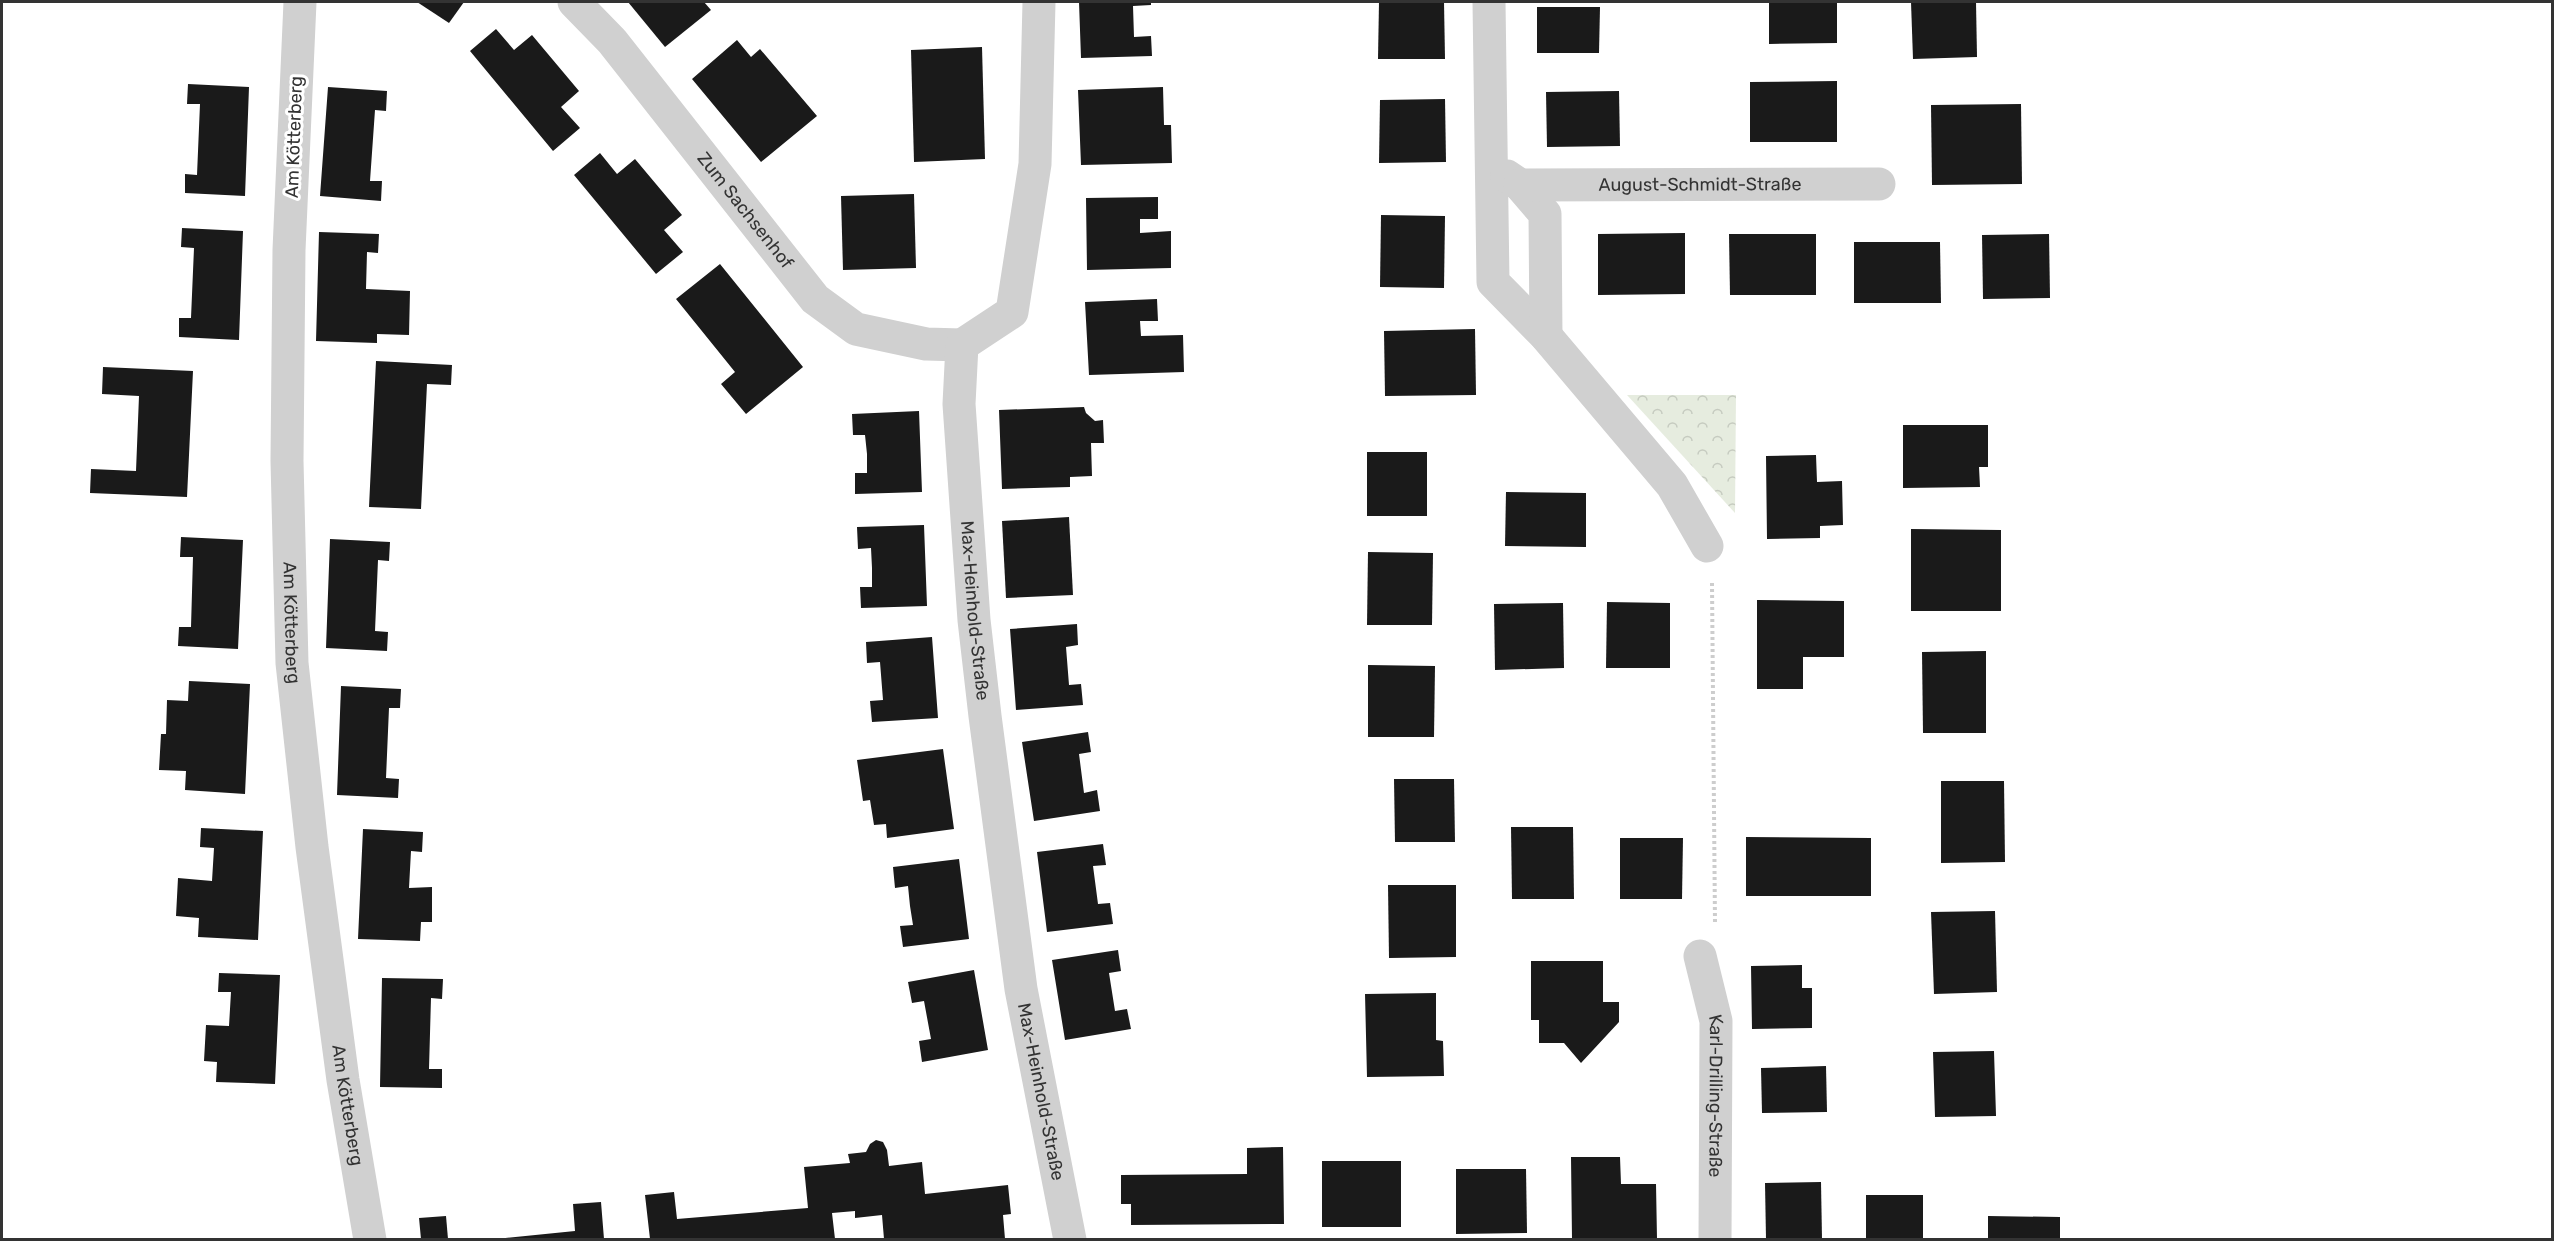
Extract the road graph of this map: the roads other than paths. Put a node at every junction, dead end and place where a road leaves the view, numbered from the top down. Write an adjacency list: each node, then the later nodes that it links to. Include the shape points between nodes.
1 (300, 2): 12 (street, Am Kötterberg, via 289,250 287,449 292,663 343,1080)
2 (574, 2): 9 (street, Zum Sachsenhof, via 612,41 815,299 856,329 926,344)
3 (1039, 2): 9 (street, via 1035,164 1012,312)
4 (1489, 2): 5 (street)
5 (1491, 164): 7 (street); 8 (street, via 1492,282)
6 (1879, 184): 7 (street, August-Schmidt-Straße)
7 (1520, 185): 8 (street, via 1545,214)
8 (1546, 336): 10 (street, via 1672,485)
9 (962, 345): 13 (street, Max-Heinhold-Straße, via 959,404 984,706 1021,989)
10 (1707, 546)
11 (1700, 956): 14 (street, Karl-Drilling-Straße, via 1716,1021)
12 (370, 1239)
13 (1070, 1239)
14 (1715, 1239)

